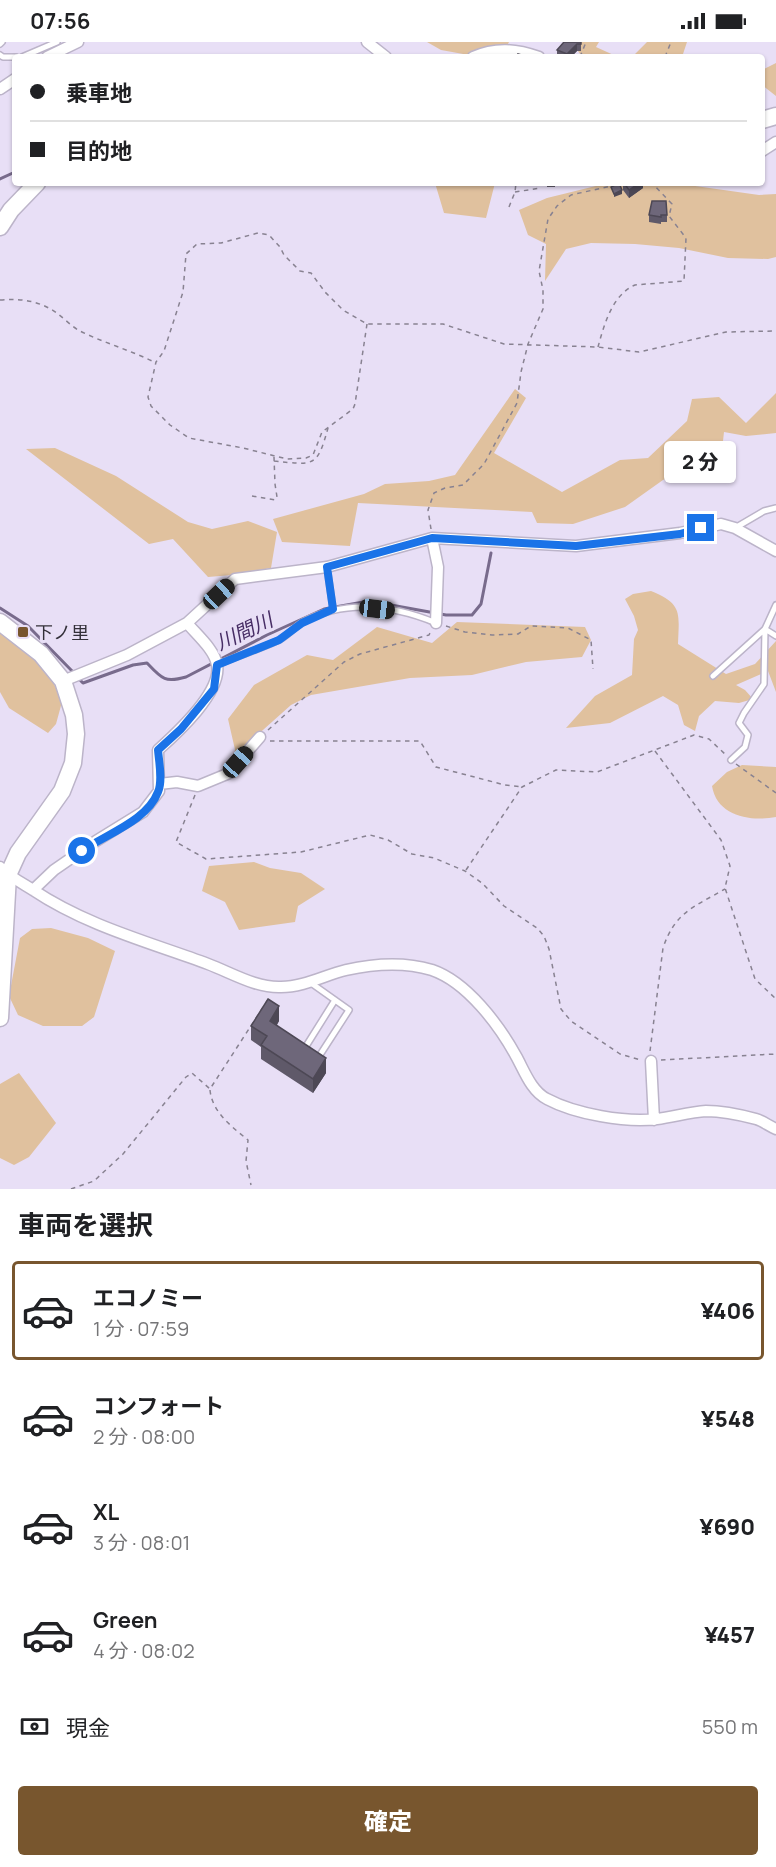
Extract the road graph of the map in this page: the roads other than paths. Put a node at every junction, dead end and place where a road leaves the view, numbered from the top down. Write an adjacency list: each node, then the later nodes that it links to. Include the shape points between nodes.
1 (57, 42): 4 (lane)
2 (78, 42): 5 (street)
3 (367, 42): 6 (street)
4 (29, 54)
5 (53, 54)
6 (382, 54)
7 (480, 54): 8 (street, via 507,49)
8 (527, 54)
9 (34, 186): 10 (main road)
10 (0, 227)
11 (776, 508): 12 (lane)
12 (735, 528): 13 (street, via 721,524 680,534 576,546); 14 (street)
13 (432, 538): 15 (street); 19 (street, via 438,567)
14 (776, 551)
15 (327, 567): 17 (lane); 20 (street, via 235,579)
16 (776, 605): 21 (lane)
17 (333, 609): 19 (lane, via 355,606 410,613); 23 (lane, via 302,623 279,640)
18 (0, 622): 25 (main road, via 41,654)
19 (435, 622)
20 (187, 623): 23 (street); 25 (street, via 127,655)
21 (765, 629): 22 (lane); 24 (lane); 27 (lane, via 764,684 739,723 748,735 745,747)
22 (776, 636)
23 (217, 665): 28 (street, via 214,689 158,750)
24 (713, 676)
25 (63, 681): 29 (main road, via 74,715 73,763 62,791)
26 (261, 737): 28 (street, via 232,772 198,786)
27 (731, 760)
28 (159, 784): 30 (street, via 159,791 143,812 54,870)
29 (4, 871): 30 (street); 33 (main road)
30 (33, 890): 31 (street, via 92,923 263,986 283,988)
31 (309, 982): 32 (lane); 35 (street, via 346,970 378,966 405,965 433,971 473,997 487,1012 534,1089 545,1098 612,1118)
32 (335, 1000): 32 (lane, via 349,1010 318,1060 303,1051)
33 (0, 1018)
34 (651, 1061): 35 (street)
35 (654, 1120): 36 (street, via 706,1111 758,1120)
36 (776, 1129)

